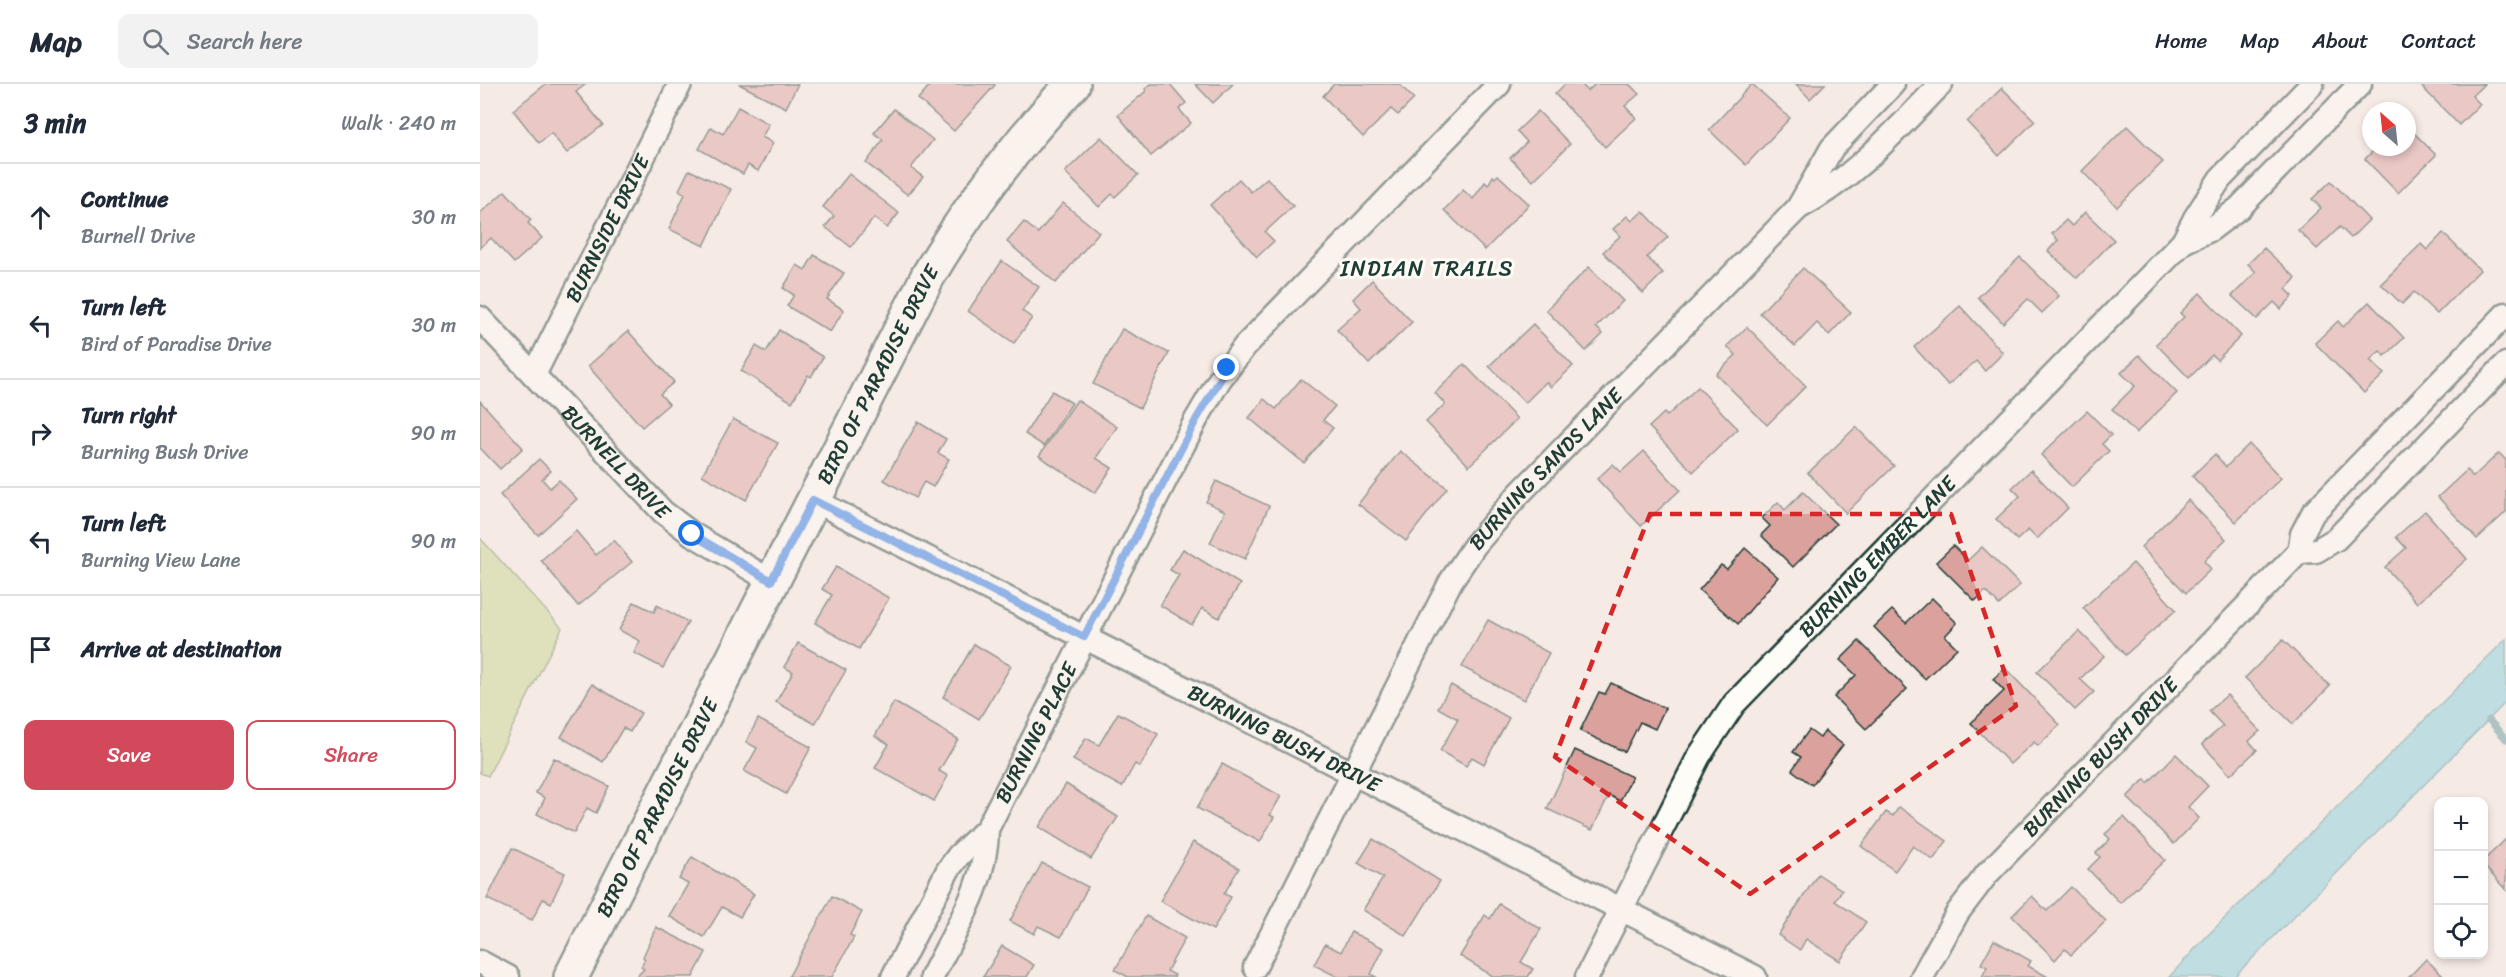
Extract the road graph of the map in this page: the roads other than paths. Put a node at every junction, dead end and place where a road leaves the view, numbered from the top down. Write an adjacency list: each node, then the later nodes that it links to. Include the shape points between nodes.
1 (1073, 84): 14 (street, BIRD OF PARADISE DRIVE, via 1008,157 947,244)
2 (1499, 84): 17 (street, BURNING PLACE, via 1234,359 1196,420)
3 (1893, 84): 8 (street, BURNING SANDS LANE, via 1832,148)
4 (1941, 84): 8 (street, BURNING SANDS LANE, via 1863,164)
5 (2312, 84): 9 (street, BURNING EMBER LANE, via 2220,179)
6 (2361, 84): 9 (street, BURNING EMBER LANE, via 2239,208 2210,230)
7 (675, 87): 13 (street, BURNSIDE DRIVE)
8 (1798, 208): 18 (street, BURNING SANDS LANE, via 1541,470 1475,545 1451,581)
9 (2183, 242): 20 (street, BURNING EMBER LANE, via 1734,704 1699,756)
10 (2506, 314): 15 (street, BURNING BUSH DRIVE, via 2313,513 2302,534)
11 (480, 318): 13 (street, BURNELL DRIVE)
12 (2506, 364): 15 (street, BURNING BUSH DRIVE, via 2336,539 2316,550)
13 (534, 375): 16 (street, BURNELL DRIVE, via 663,512)
14 (813, 500): 16 (street, BIRD OF PARADISE DRIVE); 17 (street, BURNING BUSH DRIVE)
15 (2299, 552): 29 (street, BURNING BUSH DRIVE, via 1987,874 1958,912)
16 (771, 581): 24 (street, BIRD OF PARADISE DRIVE)
17 (1084, 637): 18 (street, BURNING BUSH DRIVE); 19 (street, BURNING PLACE)
18 (1354, 772): 20 (street, BURNING BUSH DRIVE); 22 (street, BURNING SANDS LANE)
19 (987, 830): 25 (street, BURNING PLACE, via 948,870); 26 (street, BURNING PLACE, via 979,881)
20 (1622, 909): 27 (street, BURNING EMBER LANE); 28 (street, BURNING BUSH DRIVE)
21 (480, 962): 23 (street)
22 (1251, 974)
23 (508, 977)
24 (571, 977)
25 (893, 977)
26 (932, 977)
27 (1587, 977)
28 (1755, 977)
29 (1922, 977)

